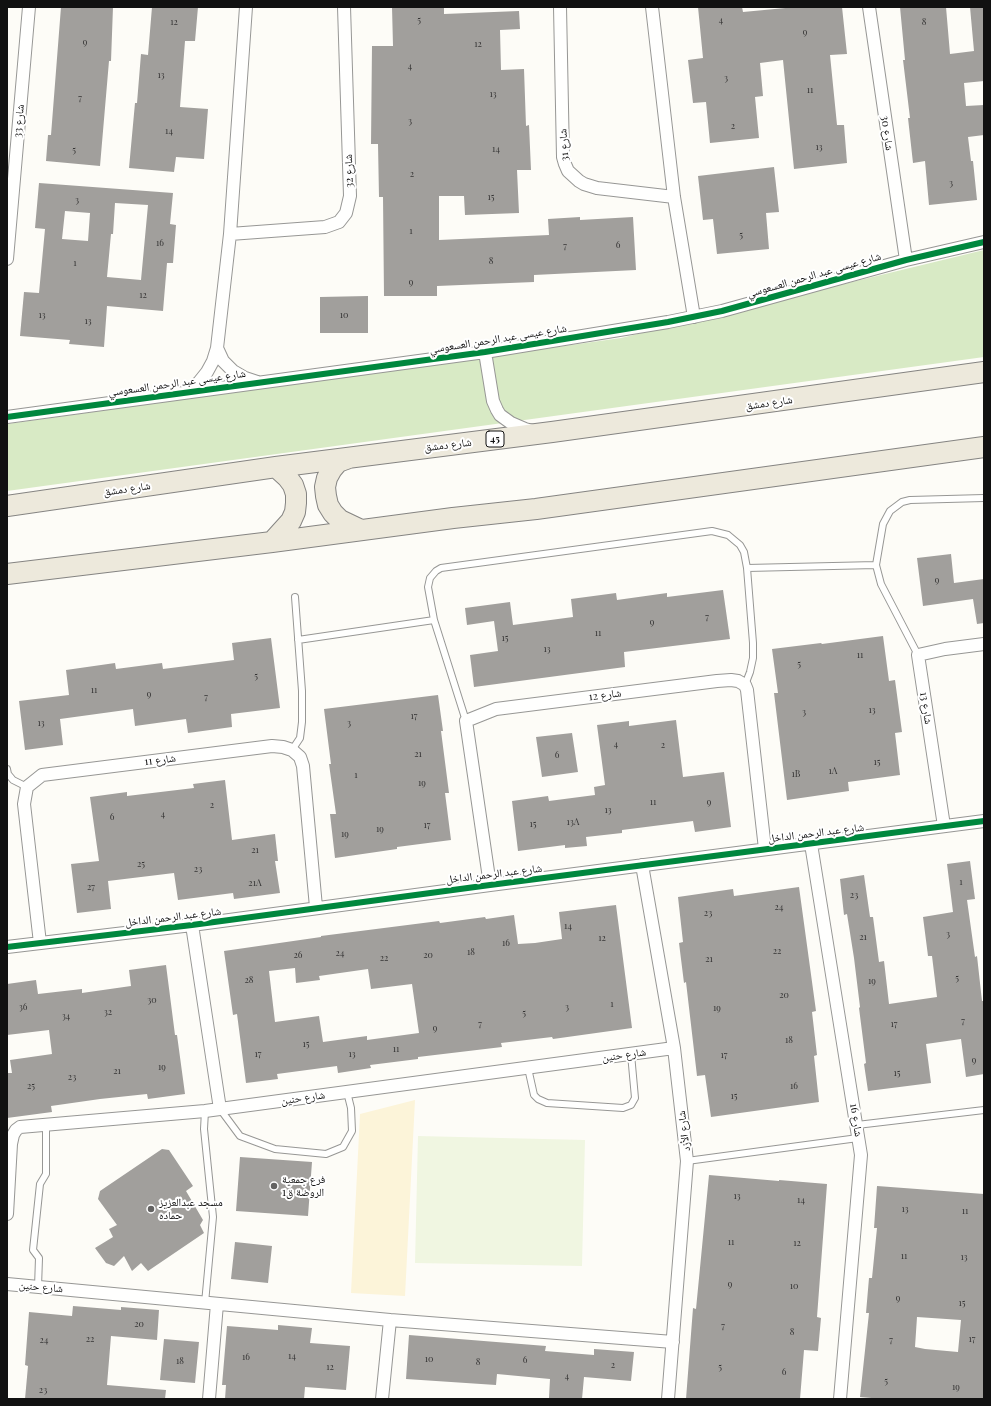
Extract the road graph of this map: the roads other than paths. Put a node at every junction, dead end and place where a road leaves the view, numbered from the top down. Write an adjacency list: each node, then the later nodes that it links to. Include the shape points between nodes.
1 (29, 7): 10 (street, شارع 33)
2 (246, 7): 8 (street)
3 (344, 7): 8 (street, شارع 32, via 350,196 346,213 339,222 325,228)
4 (560, 7): 7 (street, شارع 31, via 563,157 568,171 584,184 597,188)
5 (652, 7): 7 (street)
6 (869, 7): 11 (street, شارع 30)
7 (674, 197): 12 (street)
8 (230, 234): 13 (street)
9 (984, 242): 11 (street, شارع عيسى عبد الرحمن العسعوسي)
10 (7, 259)
11 (906, 260): 12 (street, شارع عيسى عبد الرحمن العسعوسي, via 736,308)
12 (694, 317): 14 (street, شارع عيسى عبد الرحمن العسعوسي)
13 (217, 348): 16 (street, via 233,371); 17 (street, via 207,372)
14 (485, 352): 16 (street, شارع عيسى عبد الرحمن العسعوسي); 19 (street, شارع عيسى عبد الرحمن العسعوسي, via 493,401 500,415 525,429)
15 (984, 372): 19 (main road, شارع دمشق / 45)
16 (258, 383): 17 (street, شارع عيسى عبد الرحمن العسعوسي)
17 (190, 391): 18 (street, شارع عيسى عبد الرحمن العسعوسي)
18 (7, 417)
19 (552, 432): 21 (main road, شارع دمشق / 45)
20 (984, 447): 25 (main road, via 544,508)
21 (351, 457): 22 (main road, شارع دمشق / 45); 25 (main road, via 338,462 332,469 325,487 326,496 328,505 340,520)
22 (276, 467): 24 (main road, شارع دمشق / 45); 26 (main road, via 292,485 296,503 291,521)
23 (984, 498): 27 (lane, via 910,500 896,506 883,524)
24 (7, 506)
25 (361, 530): 26 (main road)
26 (272, 542): 29 (main road)
27 (876, 565): 28 (lane); 34 (lane, via 881,584)
28 (747, 568): 31 (lane, via 744,552 737,542 728,535 712,531 441,568 433,574 428,587); 35 (lane, via 753,658)
29 (7, 574)
30 (295, 597): 32 (lane)
31 (434, 620): 32 (lane); 36 (lane)
32 (298, 640): 37 (lane, via 302,726 300,738)
33 (984, 644): 34 (street)
34 (918, 655): 41 (street, شارع 13)
35 (744, 685): 36 (street, شارع 12, via 731,680 496,709); 43 (street, via 747,690)
36 (466, 721): 45 (street)
37 (292, 750): 39 (street, شارع 11, via 283,746 272,746 42,775); 46 (street, via 300,757 303,766)
38 (7, 769): 39 (lane, via 13,780)
39 (27, 787): 48 (street, via 24,804)
40 (984, 821): 41 (street, شارع عبد الرحمن الداخل)
41 (944, 826): 42 (street, شارع عبد الرحمن الداخل)
42 (811, 844): 43 (street, شارع عبد الرحمن الداخل); 58 (street, شارع 16)
43 (765, 849): 44 (street, شارع عبد الرحمن الداخل)
44 (642, 865): 45 (street, شارع عبد الرحمن الداخل); 50 (street, شارع الأزد)
45 (490, 885): 46 (street, شارع عبد الرحمن الداخل)
46 (316, 907): 47 (street, شارع عبد الرحمن الداخل)
47 (192, 925): 48 (street, شارع عبد الرحمن الداخل); 54 (street)
48 (40, 943): 49 (street, شارع عبد الرحمن الداخل)
49 (7, 947)
50 (674, 1048): 51 (street, شارع حنين); 60 (street, شارع الأزد)
51 (631, 1054): 52 (street, شارع حنين); 52 (lane, via 635,1098 631,1105 623,1108 547,1103 534,1094)
52 (528, 1068): 53 (street, شارع حنين)
53 (346, 1092): 54 (street, شارع حنين); 54 (lane, via 351,1108 352,1131 343,1147 326,1154 275,1149 240,1136)
54 (220, 1109): 56 (street, شارع حنين)
55 (984, 1110): 58 (lane)
56 (205, 1111): 57 (street, شارع حنين); 64 (lane, via 204,1129 213,1217)
57 (46, 1125): 61 (street, شارع حنين, via 20,1127 13,1135); 63 (lane, via 46,1174 40,1184 34,1250 39,1258)
58 (857, 1125): 59 (street, شارع 16)
59 (858, 1138): 60 (lane); 71 (street, شارع 16, via 861,1155)
60 (687, 1161): 67 (street, شارع الأزد)
61 (7, 1214)
62 (7, 1284): 63 (street, شارع حنين)
63 (38, 1287): 64 (street, شارع حنين)
64 (205, 1303): 65 (street, شارع حنين)
65 (217, 1304): 66 (street, شارع حنين); 68 (street)
66 (390, 1320): 67 (street, شارع حنين); 69 (street)
67 (673, 1342): 70 (street, شارع الأزد)
68 (209, 1399)
69 (382, 1399)
70 (668, 1399)
71 (840, 1399)

